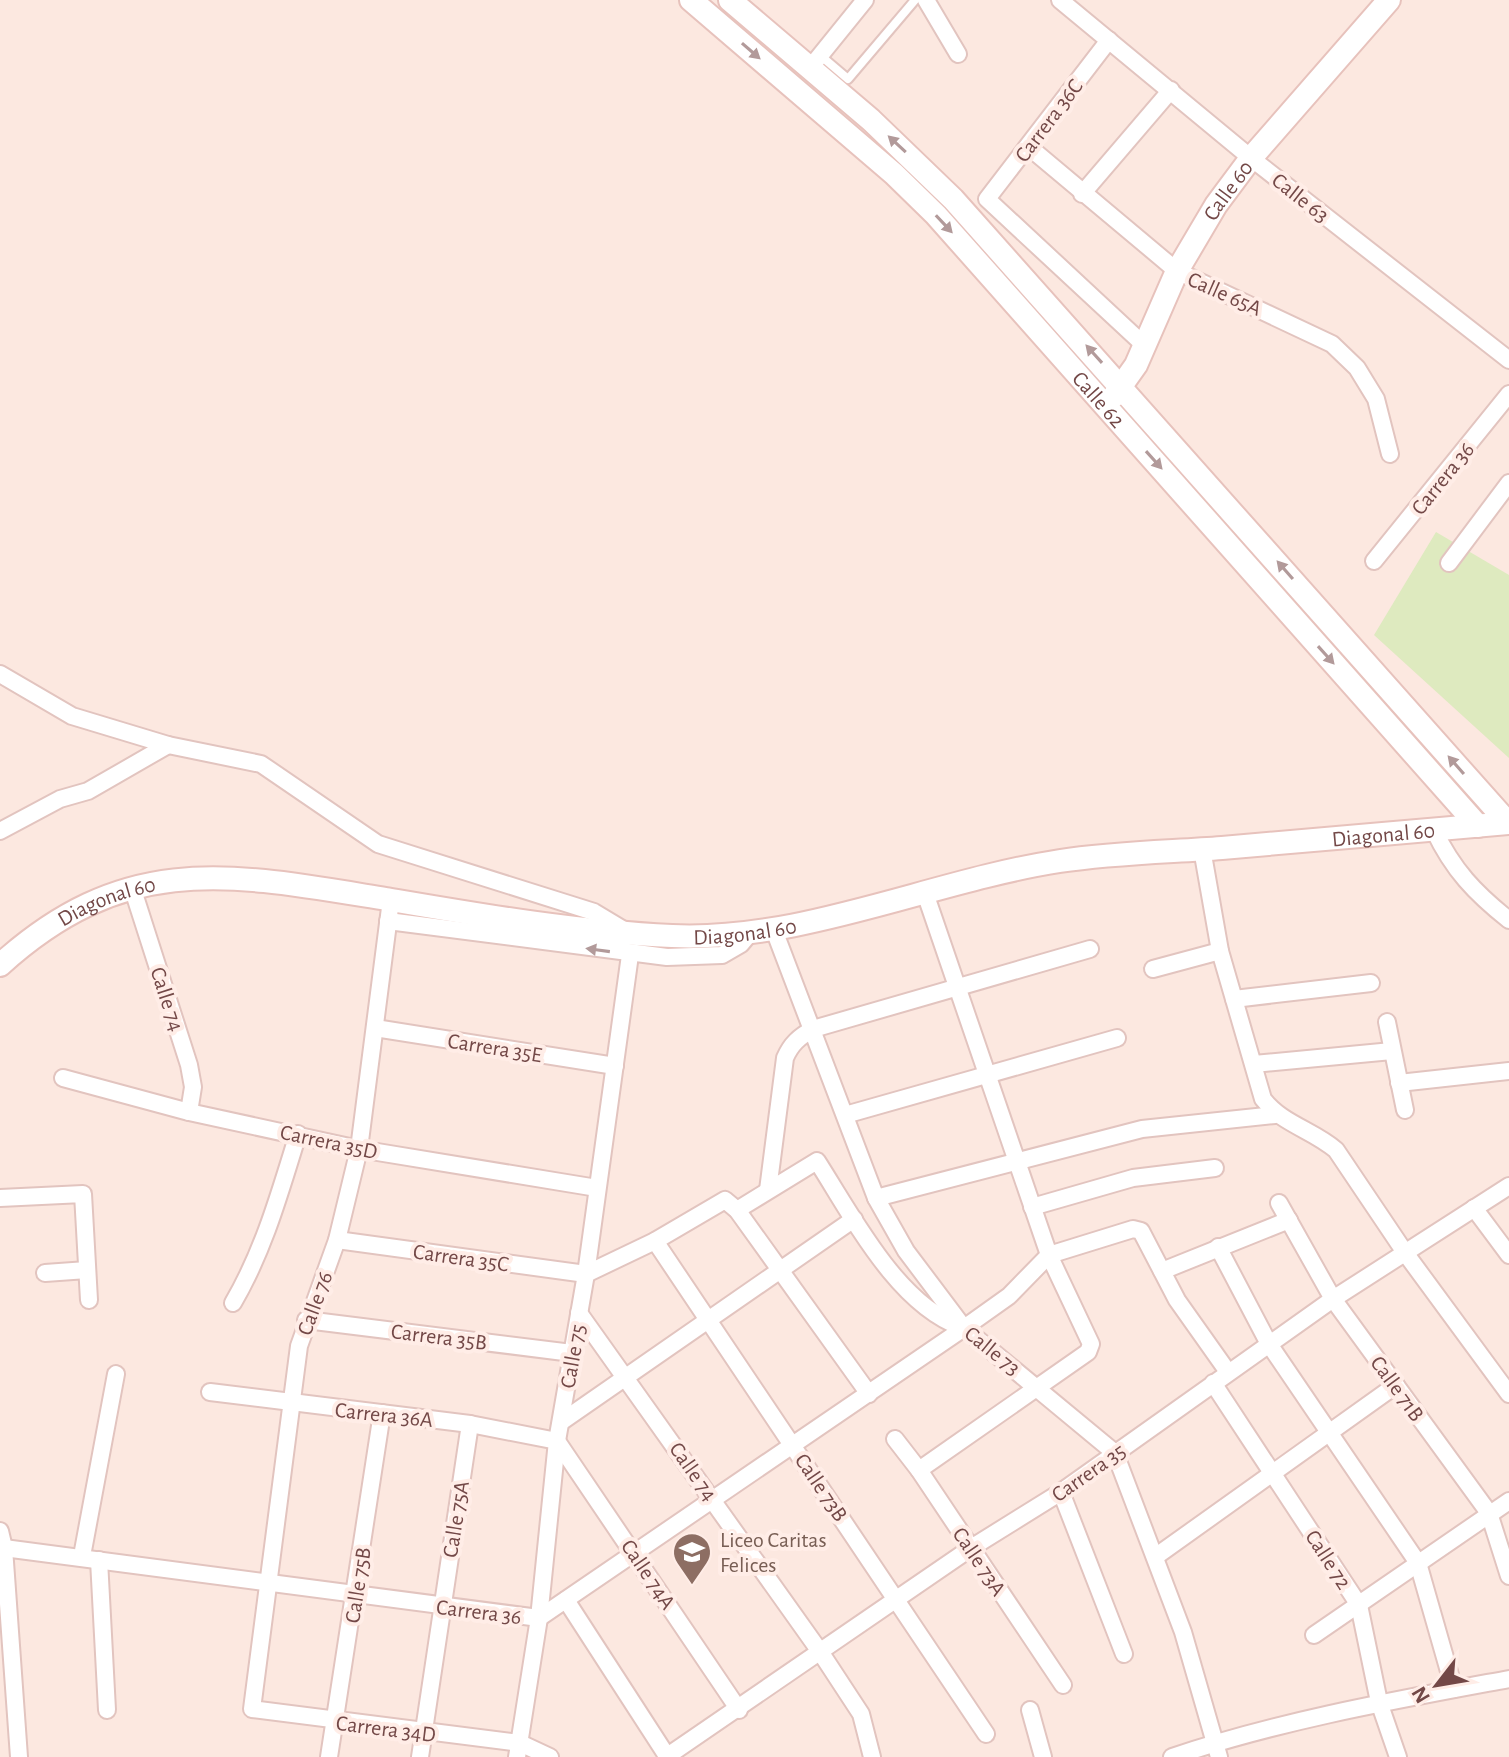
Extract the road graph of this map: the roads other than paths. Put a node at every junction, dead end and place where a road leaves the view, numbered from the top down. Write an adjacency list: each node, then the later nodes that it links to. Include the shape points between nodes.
1 (691, 0): 20 (main road, Calle 62, one-way to 20, via 894,174)
2 (730, 0): 10 (main road, Calle 62)
3 (865, 0): 10 (street)
4 (915, 0): 10 (lane, via 848,79)
5 (926, 0): 9 (street)
6 (1060, 0): 8 (street, Calle 63)
7 (1389, 0): 13 (main road, Calle 60)
8 (1109, 40): 11 (street, Calle 63); 12 (street, Carrera 36C)
9 (958, 54)
10 (815, 62): 18 (main road, Calle 62, one-way to 10, via 953,199)
11 (1171, 90): 13 (street, Calle 63); 14 (street)
12 (1029, 147): 14 (street, Calle 65A); 16 (street, Carrera 36C, via 987,199)
13 (1251, 158): 15 (main road, Calle 60); 17 (street, Calle 63)
14 (1082, 194): 15 (street, Calle 65A)
15 (1177, 271): 16 (main road, Calle 60); 21 (street, Calle 65A, via 1332,344 1357,368 1376,399)
16 (1143, 344): 18 (main road, Calle 60)
17 (1509, 360)
18 (1123, 386): 20 (main road, Calle 60); 27 (main road, Calle 62, one-way to 18)
19 (1509, 394): 23 (street, Carrera 36)
20 (1105, 406): 28 (main road, Calle 62, one-way to 28)
21 (1390, 454)
22 (1509, 483): 24 (street)
23 (1374, 561)
24 (1449, 563)
25 (0, 674): 26 (street, via 72,716)
26 (168, 745): 30 (street, via 88,791 60,799); 37 (street, via 261,764 378,844 594,912)
27 (1509, 824): 28 (main road, Diagonal 60)
28 (1478, 826): 29 (main road, Diagonal 60)
29 (1434, 830): 31 (main road, Diagonal 60); 35 (street, via 1464,882)
30 (0, 831)
31 (1202, 849): 33 (main road, Diagonal 60, via 1062,861); 39 (street)
32 (132, 887): 34 (main road, Diagonal 60, via 172,879 236,877); 40 (main road, Diagonal 60, via 59,919); 57 (street, Calle 74, via 189,1065)
33 (924, 890): 36 (main road, Diagonal 60); 43 (street)
34 (390, 910): 37 (main road, Diagonal 60); 46 (street, Calle 76)
35 (1509, 920)
36 (774, 930): 37 (main road, Diagonal 60); 47 (street, Calle 73)
37 (629, 944): 51 (street, Calle 75)
38 (1090, 949): 43 (street)
39 (1220, 951): 41 (street); 44 (street)
40 (0, 965)
41 (1153, 969)
42 (1371, 983): 44 (street)
43 (956, 986): 47 (street); 53 (street)
44 (1234, 999): 50 (street)
45 (1387, 1022): 49 (street)
46 (375, 1028): 51 (street, Carrera 35E); 61 (street, Calle 76)
47 (813, 1029): 58 (street, Calle 73); 66 (street, via 790,1046 785,1058)
48 (1117, 1038): 53 (street)
49 (1392, 1051): 50 (street); 55 (street)
50 (1254, 1064): 59 (street, via 1263,1099)
51 (615, 1066): 65 (street, Calle 75)
52 (1509, 1071): 55 (street)
53 (986, 1073): 58 (street); 62 (street)
54 (63, 1078): 57 (street, Carrera 35D)
55 (1399, 1083): 56 (street)
56 (1405, 1110)
57 (189, 1112): 60 (street, Carrera 35D)
58 (845, 1115): 68 (street, Calle 73)
59 (1275, 1115): 62 (street, via 1142,1129); 78 (street, via 1336,1150)
60 (298, 1134): 61 (street, Carrera 35D); 88 (street, via 271,1220)
61 (359, 1149): 65 (street, Carrera 35D); 75 (street, Calle 76)
62 (1016, 1162): 68 (street); 71 (street)
63 (1215, 1168): 71 (street, via 1133,1178)
64 (1509, 1186): 72 (street, Carrera 35)
65 (597, 1188): 85 (street, Calle 75)
66 (768, 1190): 70 (street); 73 (street, via 817,1161)
67 (0, 1198): 81 (street, via 83,1194)
68 (876, 1198): 92 (street, Calle 73, via 919,1270)
69 (1279, 1203): 74 (street, Calle 71B)
70 (734, 1206): 76 (street, via 725,1200); 83 (street)
71 (1032, 1207): 79 (street)
72 (1474, 1208): 78 (street, Carrera 35); 80 (street)
73 (854, 1219): 83 (street); 92 (street, via 914,1298 943,1321)
74 (1289, 1220): 77 (street); 86 (street, Calle 71B)
75 (337, 1240): 85 (street, Carrera 35C); 90 (street, Calle 76)
76 (655, 1241): 85 (street); 91 (street, Calle 73B)
77 (1218, 1247): 82 (street); 93 (street)
78 (1406, 1254): 86 (street, Carrera 35); 103 (street)
79 (1049, 1255): 82 (street, via 1133,1229 1141,1231); 92 (street, Carrera 36, via 1009,1296); 100 (street, via 1091,1344 1088,1352)
80 (1509, 1255)
81 (87, 1270): 84 (street); 87 (street)
82 (1162, 1271): 95 (street)
83 (779, 1272): 91 (street); 102 (street)
84 (45, 1273)
85 (586, 1274): 89 (street, Calle 75)
86 (1333, 1299): 93 (street, Carrera 35); 99 (street, Calle 71B)
87 (89, 1300)
88 (233, 1303)
89 (579, 1313): 94 (street, Calle 75); 97 (street, Calle 74)
90 (306, 1320): 94 (street, Carrera 35B); 104 (street, Calle 76)
91 (709, 1323): 97 (street); 111 (street, Calle 73B)
92 (964, 1328): 100 (street, Calle 73); 102 (street, Carrera 36)
93 (1269, 1344): 95 (street, Carrera 35); 108 (street)
94 (572, 1353): 106 (street, Calle 75)
95 (1228, 1372): 98 (street, Carrera 35)
96 (116, 1374): 123 (street)
97 (628, 1377): 106 (street); 116 (street, Calle 74)
98 (1213, 1383): 112 (street, Carrera 35); 114 (street, Calle 72)
99 (1396, 1385): 108 (street); 118 (street, Calle 71B)
100 (1038, 1387): 112 (street, Calle 73); 113 (street)
101 (210, 1392): 104 (street, Carrera 36A)
102 (869, 1394): 111 (street, Carrera 36)
103 (1509, 1394)
104 (291, 1404): 105 (street, Carrera 36A); 128 (street, Calle 76)
105 (382, 1413): 107 (street, Carrera 36A); 130 (street, Calle 75B)
106 (561, 1422): 110 (street, Calle 75)
107 (470, 1424): 110 (street, Carrera 36A); 134 (street, Calle 75A)
108 (1329, 1433): 114 (street); 126 (street)
109 (895, 1439): 113 (street, Calle 73A)
110 (557, 1441): 122 (street, Calle 74A); 135 (street, Calle 75)
111 (793, 1444): 116 (street, Carrera 36); 132 (street, Calle 73B)
112 (1115, 1453): 115 (street, Carrera 35); 124 (street, Calle 73)
113 (919, 1470): 121 (street, Calle 73A)
114 (1273, 1474): 124 (street); 133 (street, Calle 72)
115 (1061, 1492): 121 (street, Carrera 35); 138 (street)
116 (713, 1499): 122 (street, Carrera 36); 137 (street, Calle 74)
117 (1509, 1501): 118 (street)
118 (1489, 1513): 120 (street, Calle 71B); 126 (street)
119 (2, 1540): 123 (street, Carrera 36); 129 (street)
120 (1504, 1542): 127 (street, Calle 71B)
121 (971, 1548): 132 (street, Carrera 35); 141 (street, Calle 73A)
122 (636, 1553): 131 (street, Carrera 36); 146 (street, Calle 74A)
123 (82, 1556): 125 (street, Carrera 36)
124 (1155, 1557): 152 (street, Calle 73, via 1183,1632)
125 (99, 1560): 128 (street, Carrera 36); 145 (street)
126 (1418, 1563): 133 (street); 142 (street)
127 (1509, 1576)
128 (268, 1580): 130 (street, Carrera 36); 144 (street, Calle 76)
129 (3, 1581): 139 (street)
130 (356, 1594): 134 (street, Carrera 36); 148 (street, Calle 75B)
131 (566, 1600): 135 (street, Carrera 36); 157 (street)
132 (898, 1600): 137 (street, Carrera 35); 150 (street, Calle 73B)
133 (1359, 1605): 136 (street); 143 (street, Calle 72)
134 (441, 1606): 135 (street, Carrera 36); 149 (street, Calle 75A)
135 (539, 1618): 151 (street, Calle 75)
136 (1314, 1635)
137 (821, 1653): 146 (street, Carrera 35); 158 (street, Calle 74, via 861,1714)
138 (1124, 1654)
139 (6, 1673): 153 (street)
140 (1509, 1679): 142 (street)
141 (1063, 1685)
142 (1454, 1689): 143 (street)
143 (1379, 1702): 152 (street); 161 (street, Calle 72)
144 (252, 1709): 148 (street, Carrera 34D)
145 (107, 1710)
146 (739, 1710): 157 (street, Carrera 35)
147 (1030, 1710): 159 (street)
148 (333, 1721): 149 (street, Carrera 34D); 154 (street, Calle 75B)
149 (423, 1733): 151 (street, Carrera 34D); 155 (street, Calle 75A)
150 (986, 1734)
151 (518, 1750): 156 (street, Carrera 34D)
152 (1216, 1750): 160 (street)
153 (19, 1757)
154 (329, 1757)
155 (420, 1757)
156 (550, 1757)
157 (666, 1757)
158 (872, 1757)
159 (1043, 1757)
160 (1172, 1757)
161 (1398, 1757)

